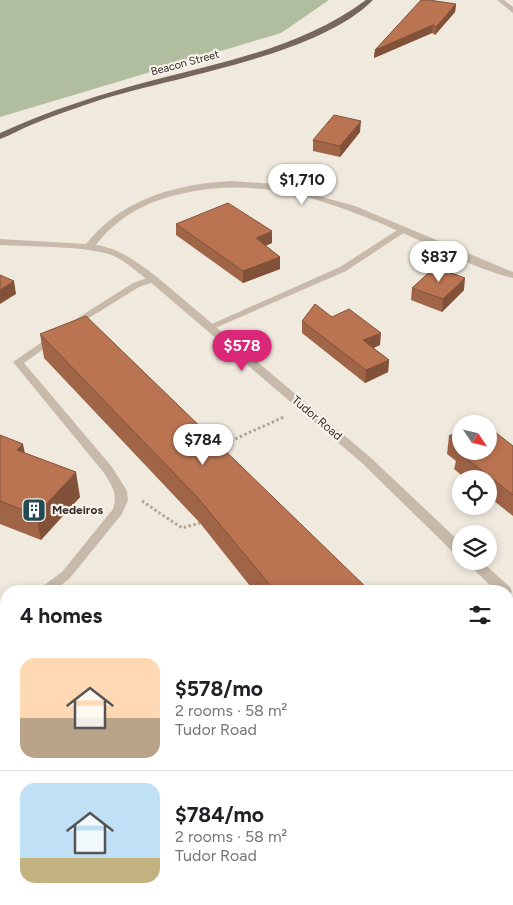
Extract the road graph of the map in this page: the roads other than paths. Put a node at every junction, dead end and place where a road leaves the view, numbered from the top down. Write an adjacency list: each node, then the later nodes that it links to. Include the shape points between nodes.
1 (370, 0): 4 (main road, Beacon Street, via 338,23 296,43 83,104)
2 (506, 2): 3 (street)
3 (513, 11)
4 (0, 136)
5 (402, 230): 7 (street, via 362,212 291,190 249,184 202,186 164,194 129,209 98,234); 8 (street); 10 (lane, via 343,269)
6 (0, 242): 7 (street, Tudor Road)
7 (89, 247): 9 (street, Tudor Road, via 122,256)
8 (513, 276)
9 (153, 279): 10 (street, Tudor Road); 13 (lane, via 136,285 83,317 18,362 93,450 121,491 118,511 66,575)
10 (210, 327): 11 (street, Tudor Road, via 366,460)
11 (452, 542)
12 (482, 570): 14 (street)
13 (53, 585)
14 (498, 585)

